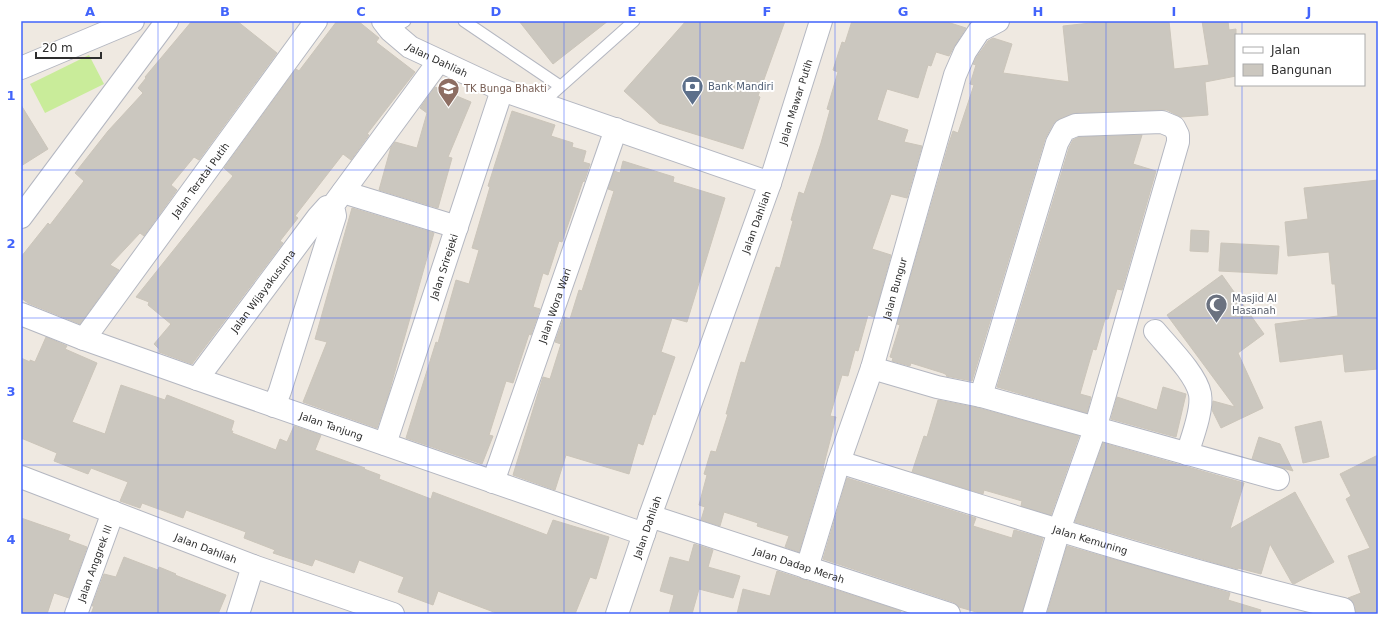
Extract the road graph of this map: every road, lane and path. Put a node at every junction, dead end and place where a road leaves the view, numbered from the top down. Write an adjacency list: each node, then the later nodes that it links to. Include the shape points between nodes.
1 (133, 21): 10 (street)
2 (167, 21): 17 (street)
3 (316, 21): 21 (street, Jalan Teratai Putih)
4 (464, 21): 11 (lane)
5 (634, 21): 11 (lane)
6 (821, 21): 15 (street, Jalan Mawar Putih)
7 (998, 21): 22 (street, Jalan Bungur, via 979,31 954,75)
8 (393, 24): 9 (street, Jalan Dahliah, via 410,47)
9 (439, 61): 12 (street, Jalan Dahliah); 16 (street, Jalan Wijayakusuma)
10 (21, 68)
11 (560, 86): 13 (lane)
12 (502, 90): 13 (street, Jalan Dahliah); 18 (street, Jalan Srirejeki)
13 (542, 103): 14 (street, Jalan Dahliah)
14 (616, 129): 15 (street, Jalan Dahliah); 32 (street, Jalan Wora Wari)
15 (770, 183): 34 (street, Jalan Dahliah)
16 (337, 200): 18 (street); 23 (street, Jalan Wijayakusuma, via 324,209); 25 (street, via 335,216)
17 (21, 217)
18 (457, 227): 27 (street, Jalan Srirejeki)
19 (21, 314): 21 (street, Jalan Tanjung)
20 (1155, 332): 28 (street, via 1191,376 1200,395 1198,414)
21 (84, 339): 23 (street, Jalan Tanjung)
22 (872, 368): 24 (street, via 937,387); 29 (street, Jalan Bungur)
23 (198, 379): 25 (street, Jalan Tanjung)
24 (981, 396): 26 (street); 26 (street, via 1057,143 1064,130 1076,125 1162,122 1174,127 1178,142)
25 (274, 406): 27 (street, Jalan Tanjung)
26 (1095, 428): 28 (street); 35 (street)
27 (385, 444): 32 (street, Jalan Tanjung)
28 (1187, 454): 31 (street)
29 (839, 462): 35 (street, Jalan Kemuning); 37 (street, Jalan Bungur)
30 (21, 476): 33 (street, Jalan Dahliah)
31 (1278, 479)
32 (493, 482): 34 (street, Jalan Tanjung)
33 (113, 512): 36 (street, Jalan Dahliah); 39 (street, Jalan Anggrek III)
34 (647, 525): 37 (street, Jalan Dadap Merah); 42 (street, Jalan Dahliah)
35 (1059, 530): 38 (street, Jalan Kemuning); 44 (street)
36 (253, 566): 40 (street); 41 (street, Jalan Dahliah)
37 (807, 568): 43 (street, Jalan Dadap Merah)
38 (1344, 612)
39 (76, 614)
40 (238, 614)
41 (390, 614)
42 (617, 614)
43 (949, 614)
44 (1034, 614)

